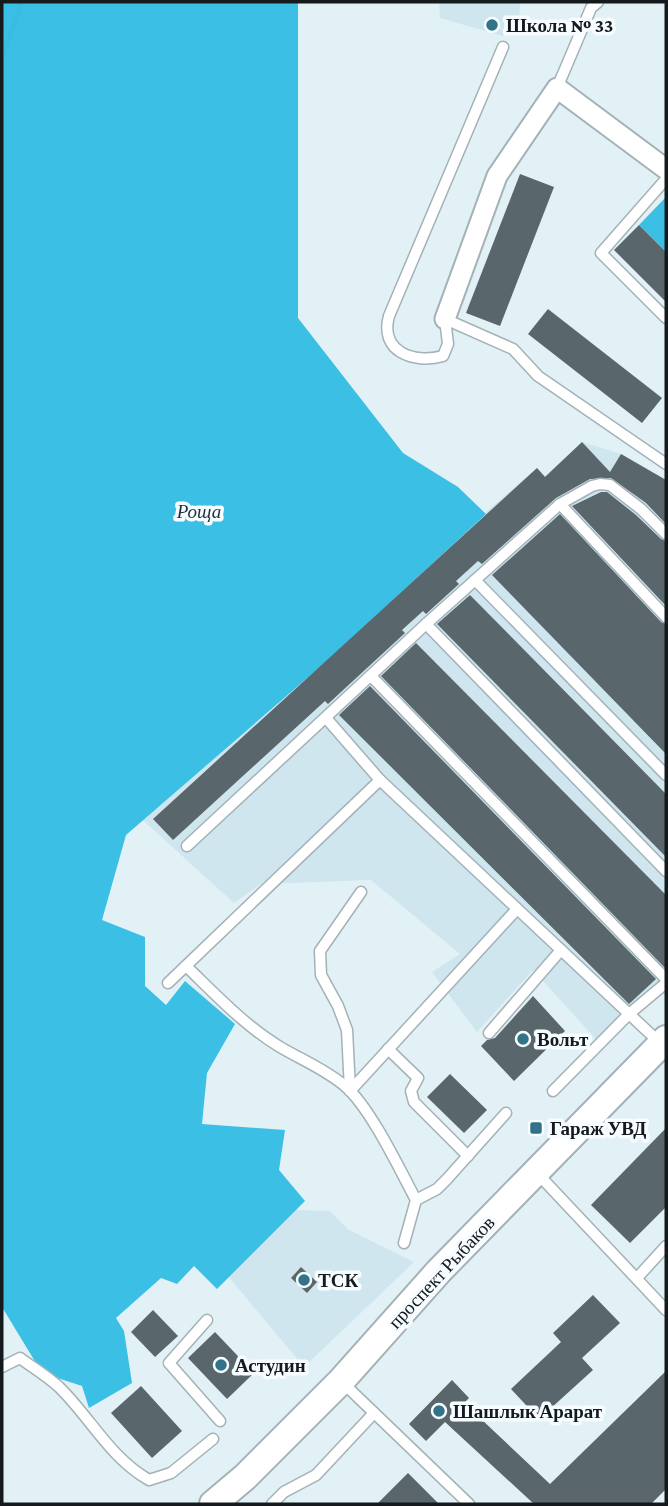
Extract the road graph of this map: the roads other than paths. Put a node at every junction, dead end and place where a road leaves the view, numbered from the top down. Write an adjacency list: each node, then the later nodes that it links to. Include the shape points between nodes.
1 (598, 2): 3 (lane, via 591,8)
2 (503, 47): 6 (lane, via 388,316 388,337 405,356 443,356 448,344)
3 (557, 88): 4 (street); 6 (street, via 497,176)
4 (666, 169)
5 (666, 178): 7 (lane, via 601,253)
6 (445, 318): 8 (lane, via 513,349 538,376)
7 (666, 318)
8 (666, 464)
9 (561, 504): 10 (lane, via 592,486 610,485); 11 (lane); 12 (lane)
10 (666, 534)
11 (475, 580): 13 (lane); 16 (lane)
12 (666, 617)
13 (426, 624): 14 (lane); 19 (lane)
14 (371, 676): 15 (lane); 24 (lane)
15 (326, 718): 17 (lane); 18 (lane)
16 (666, 775)
17 (380, 780): 21 (lane); 23 (lane)
18 (187, 846)
19 (666, 872)
20 (361, 892): 30 (lane, via 320,951 321,975 347,1030)
21 (517, 909): 22 (lane); 29 (lane)
22 (561, 950): 26 (lane); 27 (lane)
23 (186, 966): 25 (lane); 30 (lane, via 280,1047 309,1060)
24 (666, 981): 26 (lane)
25 (168, 983)
26 (629, 1014): 28 (lane); 31 (lane)
27 (489, 1033)
28 (663, 1042): 34 (main road, проспект Рыбаков)
29 (388, 1049): 30 (lane); 33 (lane, via 418,1078 411,1091 414,1102)
30 (350, 1091): 35 (lane)
31 (554, 1091)
32 (506, 1113): 33 (lane)
33 (468, 1156): 35 (lane, via 437,1189)
34 (537, 1173): 38 (lane); 42 (main road, проспект Рыбаков, via 439,1271)
35 (416, 1200): 36 (lane)
36 (404, 1243)
37 (666, 1246): 38 (lane)
38 (637, 1278): 39 (lane)
39 (666, 1310)
40 (207, 1320): 44 (lane, via 169,1363)
41 (2, 1367): 45 (lane, via 20,1358 59,1387 104,1442 149,1480 171,1473)
42 (341, 1381): 43 (lane); 46 (main road, проспект Рыбаков)
43 (374, 1413): 47 (lane, via 316,1475); 48 (lane)
44 (220, 1421)
45 (213, 1439)
46 (214, 1504)
47 (272, 1504)
48 (469, 1504)

